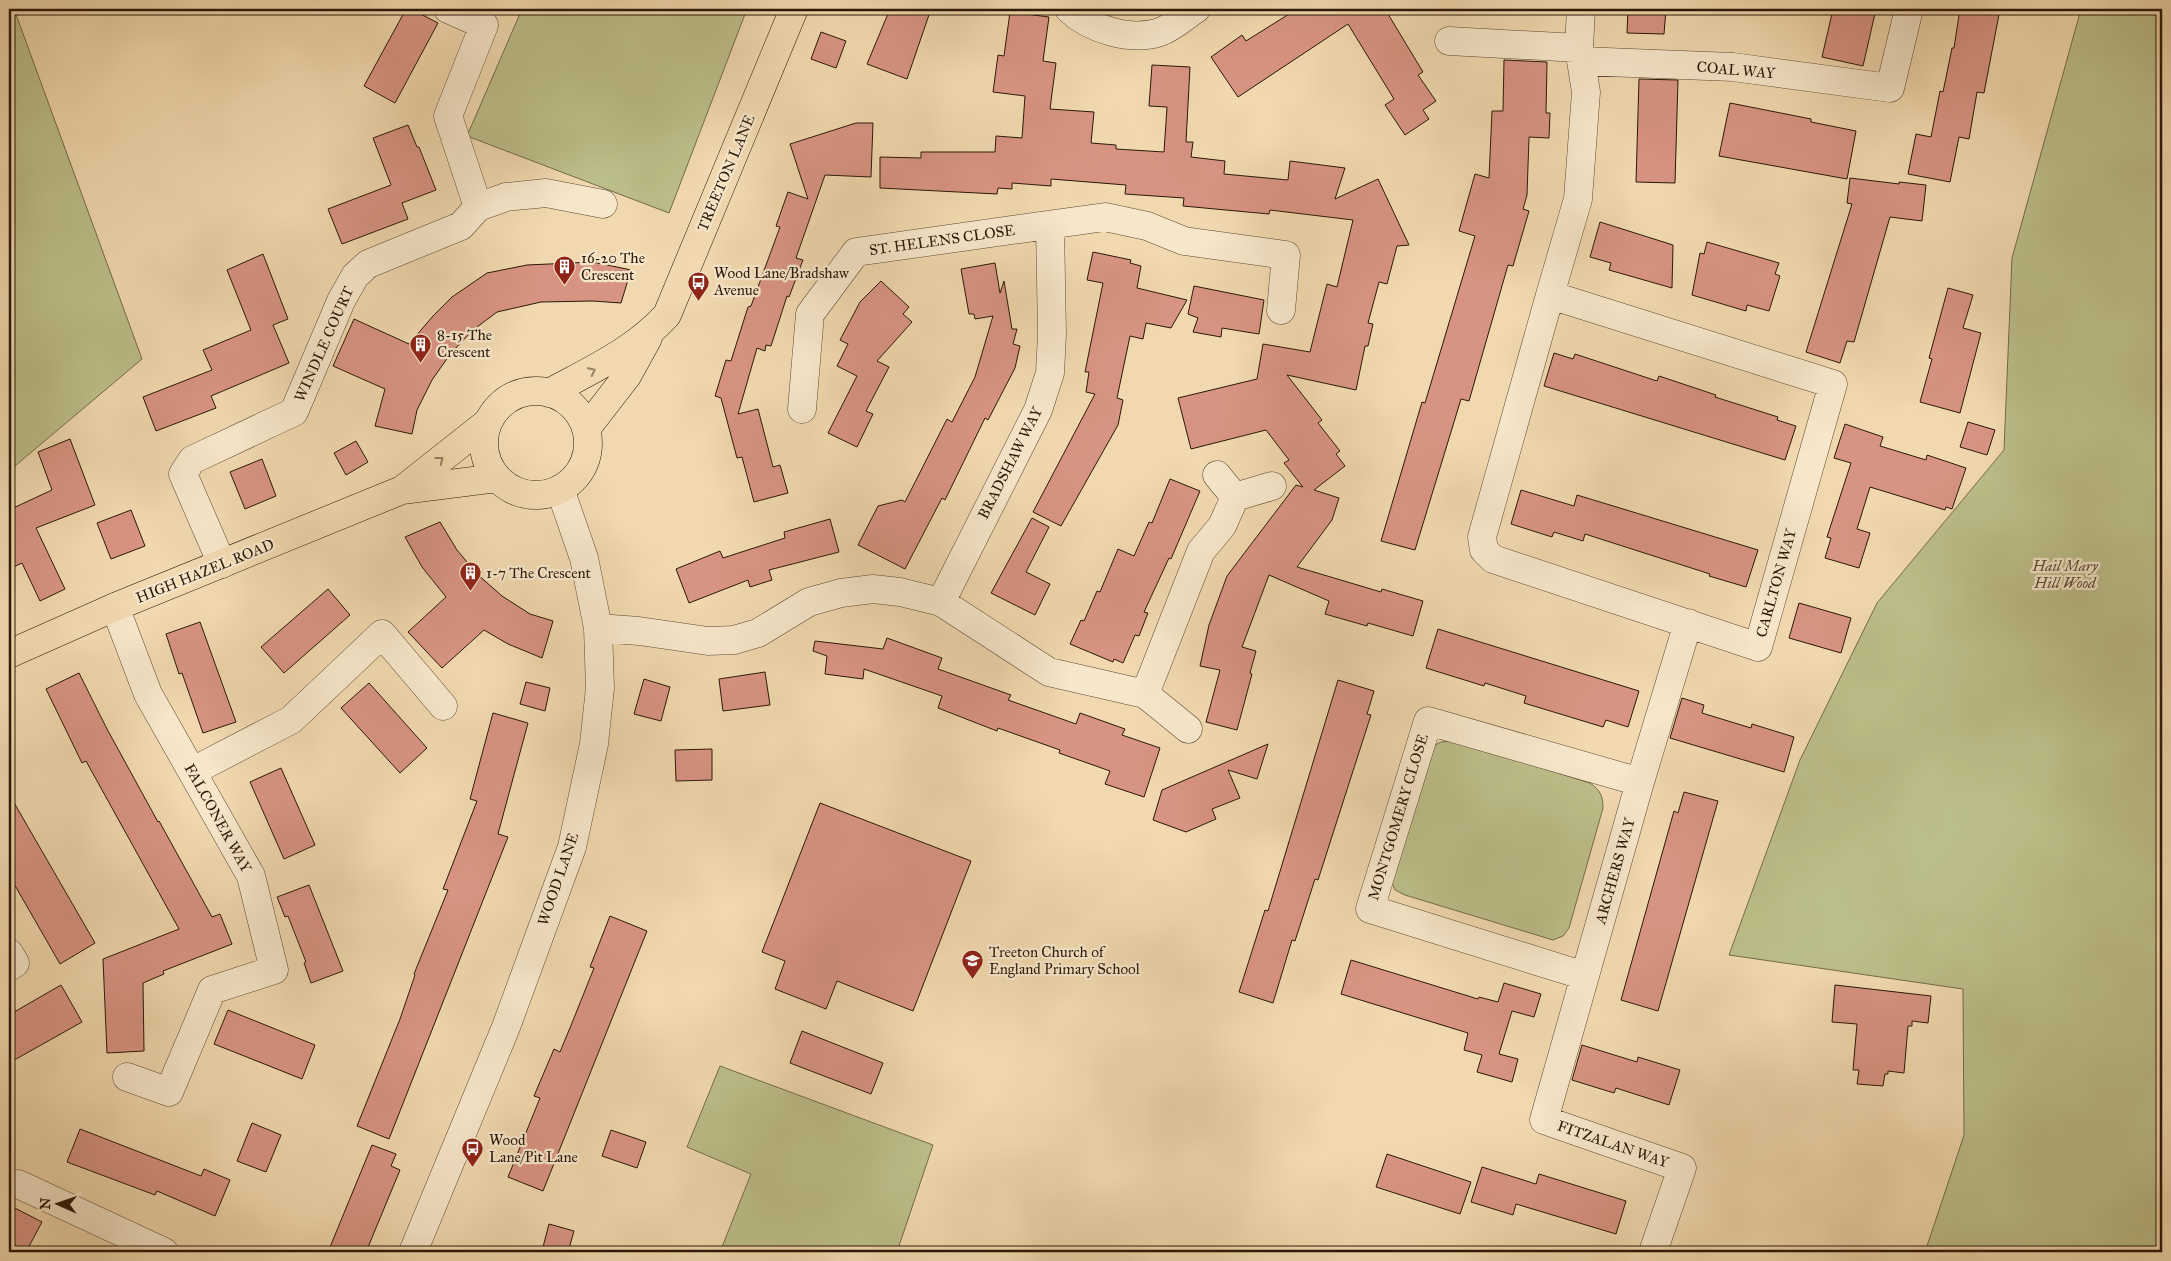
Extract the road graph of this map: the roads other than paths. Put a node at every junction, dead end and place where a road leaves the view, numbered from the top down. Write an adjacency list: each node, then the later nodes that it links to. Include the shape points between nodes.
1 (448, 9): 10 (street, via 484,25 448,116)
2 (794, 9): 14 (main road, TREETON LANE, via 667,315)
3 (1069, 9): 4 (street, via 1105,30 1142,35 1160,32)
4 (1196, 9)
5 (1581, 9): 8 (street, CARLTON WAY)
6 (1909, 9): 8 (street, COAL WAY, via 1890,88 1733,67)
7 (1449, 40): 8 (street, COAL WAY)
8 (1580, 55): 12 (street, CARLTON WAY, via 1586,92 1578,199)
9 (603, 204): 10 (street, via 546,193 506,197)
10 (478, 207): 25 (street, WINDLE COURT, via 461,226 368,264 354,276 294,412 192,460 183,474)
11 (1050, 226): 13 (street, ST. HELENS CLOSE, via 1105,217 1147,226 1184,241 1286,255); 16 (street, ST. HELENS CLOSE, via 856,252 810,314); 26 (street, BRADSHAW WAY, via 1050,373 1038,410)
12 (1550, 296): 28 (street, CARLTON WAY, via 1482,537 1484,550 1493,559); 28 (street, CARLTON WAY, via 1833,384 1758,647)
13 (1281, 310)
14 (651, 332): 15 (main road, TREETON LANE, one-way to 14, via 605,364); 18 (main road, TREETON LANE, via 627,376)
15 (549, 393): 17 (main road, via 531,391 513,396 498,407); 18 (main road, via 565,400 578,412)
16 (802, 409)
17 (488, 422): 20 (main road, via 484,436 485,452); 23 (main road, HIGH HAZEL ROAD, one-way to 17)
18 (586, 429): 22 (main road, via 584,464)
19 (1217, 475): 24 (street)
20 (497, 478): 22 (main road, via 511,489 527,495 544,495); 23 (main road, HIGH HAZEL ROAD)
21 (1272, 486): 24 (street)
22 (560, 489): 29 (street, WOOD LANE, via 584,558)
23 (402, 490): 25 (main road, HIGH HAZEL ROAD)
24 (1234, 497): 31 (street, via 1222,526 1201,551)
25 (222, 564): 27 (main road, HIGH HAZEL ROAD)
26 (941, 602): 29 (street, via 873,589 840,593 808,602 758,633 734,640 708,641); 31 (street, via 1049,672)
27 (116, 607): 30 (main road, HIGH HAZEL ROAD); 34 (street, FALCONER WAY, via 148,694)
28 (1688, 623): 35 (street, ARCHERS WAY)
29 (598, 628): 43 (street, WOOD LANE, via 600,688 594,744 572,847 506,1027)
30 (9, 654)
31 (1145, 694): 33 (street)
32 (443, 706): 34 (street, via 382,634 291,720)
33 (1188, 729)
34 (192, 771): 39 (street, FALCONER WAY, via 251,876 274,970 212,990 169,1092)
35 (1640, 782): 38 (street, ARCHERS WAY); 38 (street, MONTGOMERY CLOSE, via 1428,721 1370,909)
36 (9, 953): 37 (street, via 15,964)
37 (9, 967)
38 (1585, 976): 40 (street, ARCHERS WAY)
39 (127, 1077)
40 (1544, 1120): 44 (street, FITZALAN WAY, via 1682,1168)
41 (18, 1184): 42 (street)
42 (164, 1252)
43 (413, 1252)
44 (1653, 1252)

